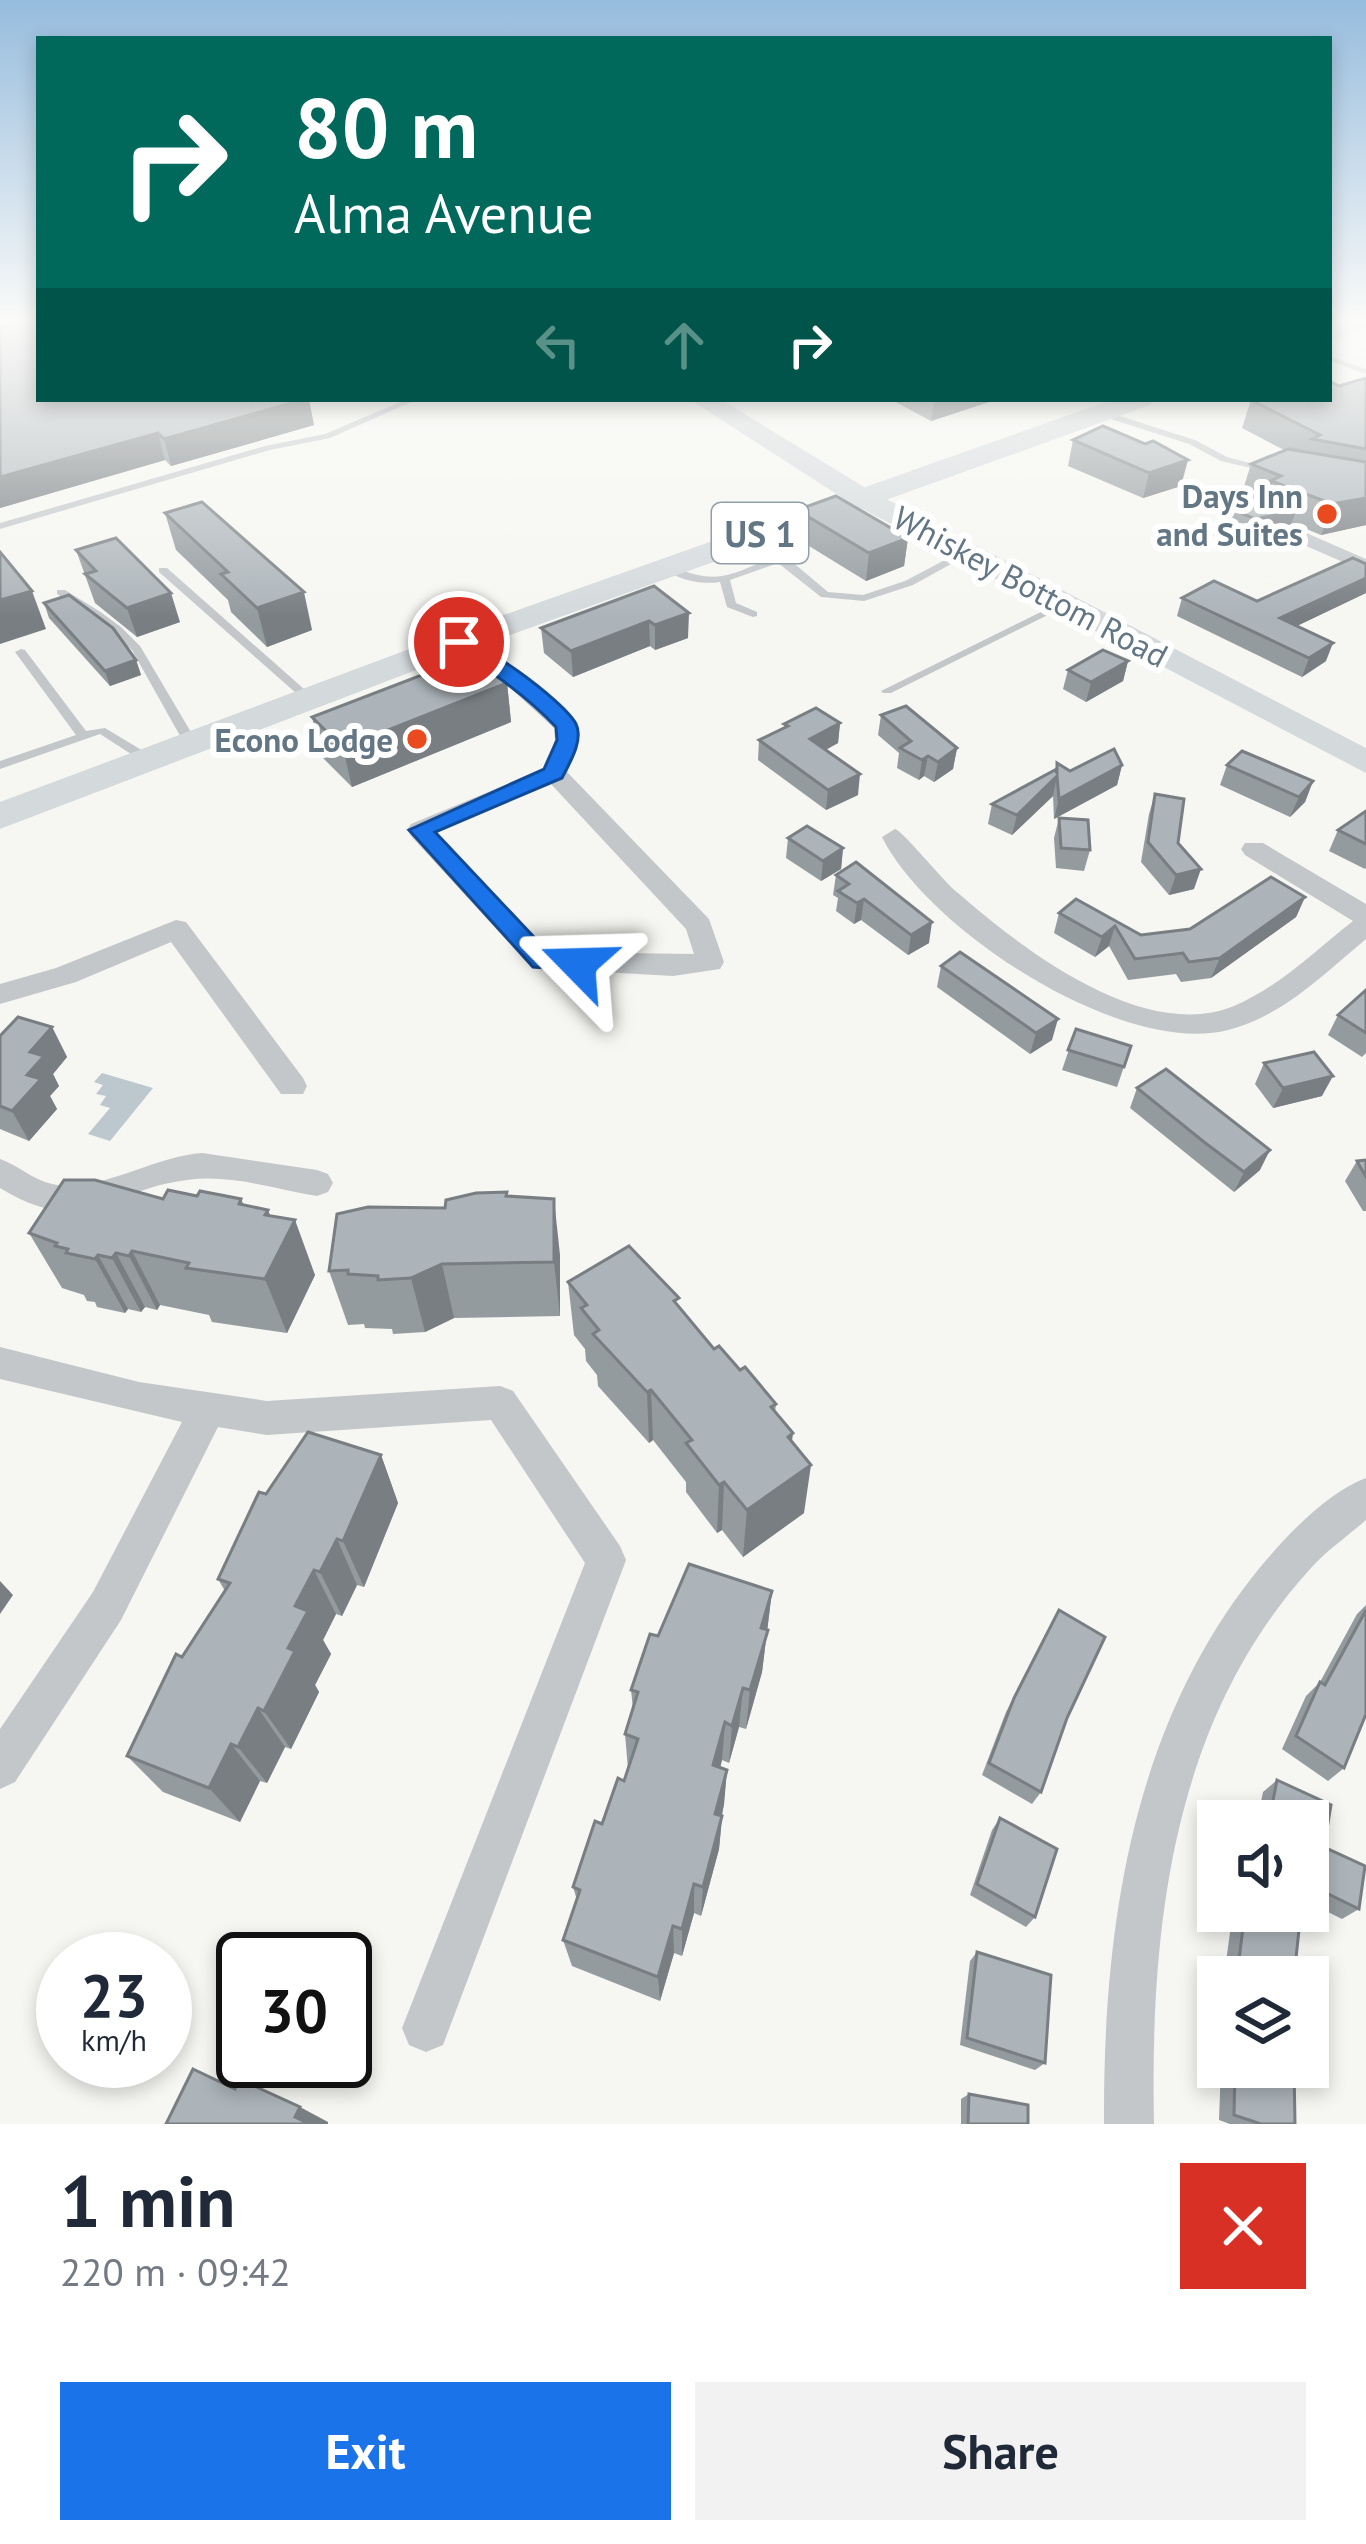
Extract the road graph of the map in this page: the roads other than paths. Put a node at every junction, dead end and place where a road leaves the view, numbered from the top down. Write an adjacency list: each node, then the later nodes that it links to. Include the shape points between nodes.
1 (364, 420): 8 (lane)
2 (736, 420): 6 (street, Whiskey Bottom Road)
3 (1078, 420): 6 (main road, US 1)
4 (1126, 420): 5 (lane, via 1238,464)
5 (1283, 472)
6 (859, 496): 9 (main road, US 1); 10 (street, Whiskey Bottom Road)
7 (1265, 521): 13 (street)
8 (0, 526)
9 (746, 538): 11 (lane); 12 (main road, US 1)
10 (967, 553): 11 (lane, via 864,598 825,595); 17 (street, Whiskey Bottom Road)
11 (778, 559): 15 (lane)
12 (667, 566): 15 (lane, via 681,577); 19 (main road, US 1)
13 (1366, 566)
14 (163, 570): 22 (lane)
15 (725, 581): 18 (lane, via 731,605)
16 (61, 592): 24 (lane, via 110,622 143,657)
17 (1065, 604): 21 (lane); 26 (street, Whiskey Bottom Road)
18 (753, 614)
19 (459, 642): 22 (main road, US 1); 28 (street, via 566,726)
20 (21, 652): 23 (lane)
21 (887, 691)
22 (309, 699): 24 (main road, US 1)
23 (83, 736): 25 (lane, via 101,730); 27 (lane)
24 (192, 744): 25 (main road, US 1)
25 (149, 760): 29 (main road, US 1)
26 (1366, 763)
27 (0, 765)
28 (554, 773): 28 (street, via 420,830 542,961 710,962 699,926)
29 (0, 816)
30 (895, 837): 32 (street, via 897,851 924,881 1070,988 1133,1017 1204,1024 1237,1017)
31 (1254, 849): 32 (street)
32 (1366, 921)
33 (0, 994): 34 (street, via 176,929)
34 (292, 1086)
35 (0, 1172): 36 (street, via 64,1201 186,1167)
36 (317, 1183)
37 (0, 1363): 38 (street)
38 (207, 1411): 40 (street, via 107,1606); 41 (street, via 313,1417 500,1403 607,1560)
39 (1366, 1496): 42 (street, via 1282,1573 1229,1644 1186,1730 1151,1838 1137,1934)
40 (0, 1767)
41 (426, 2028)
42 (1129, 2124)

